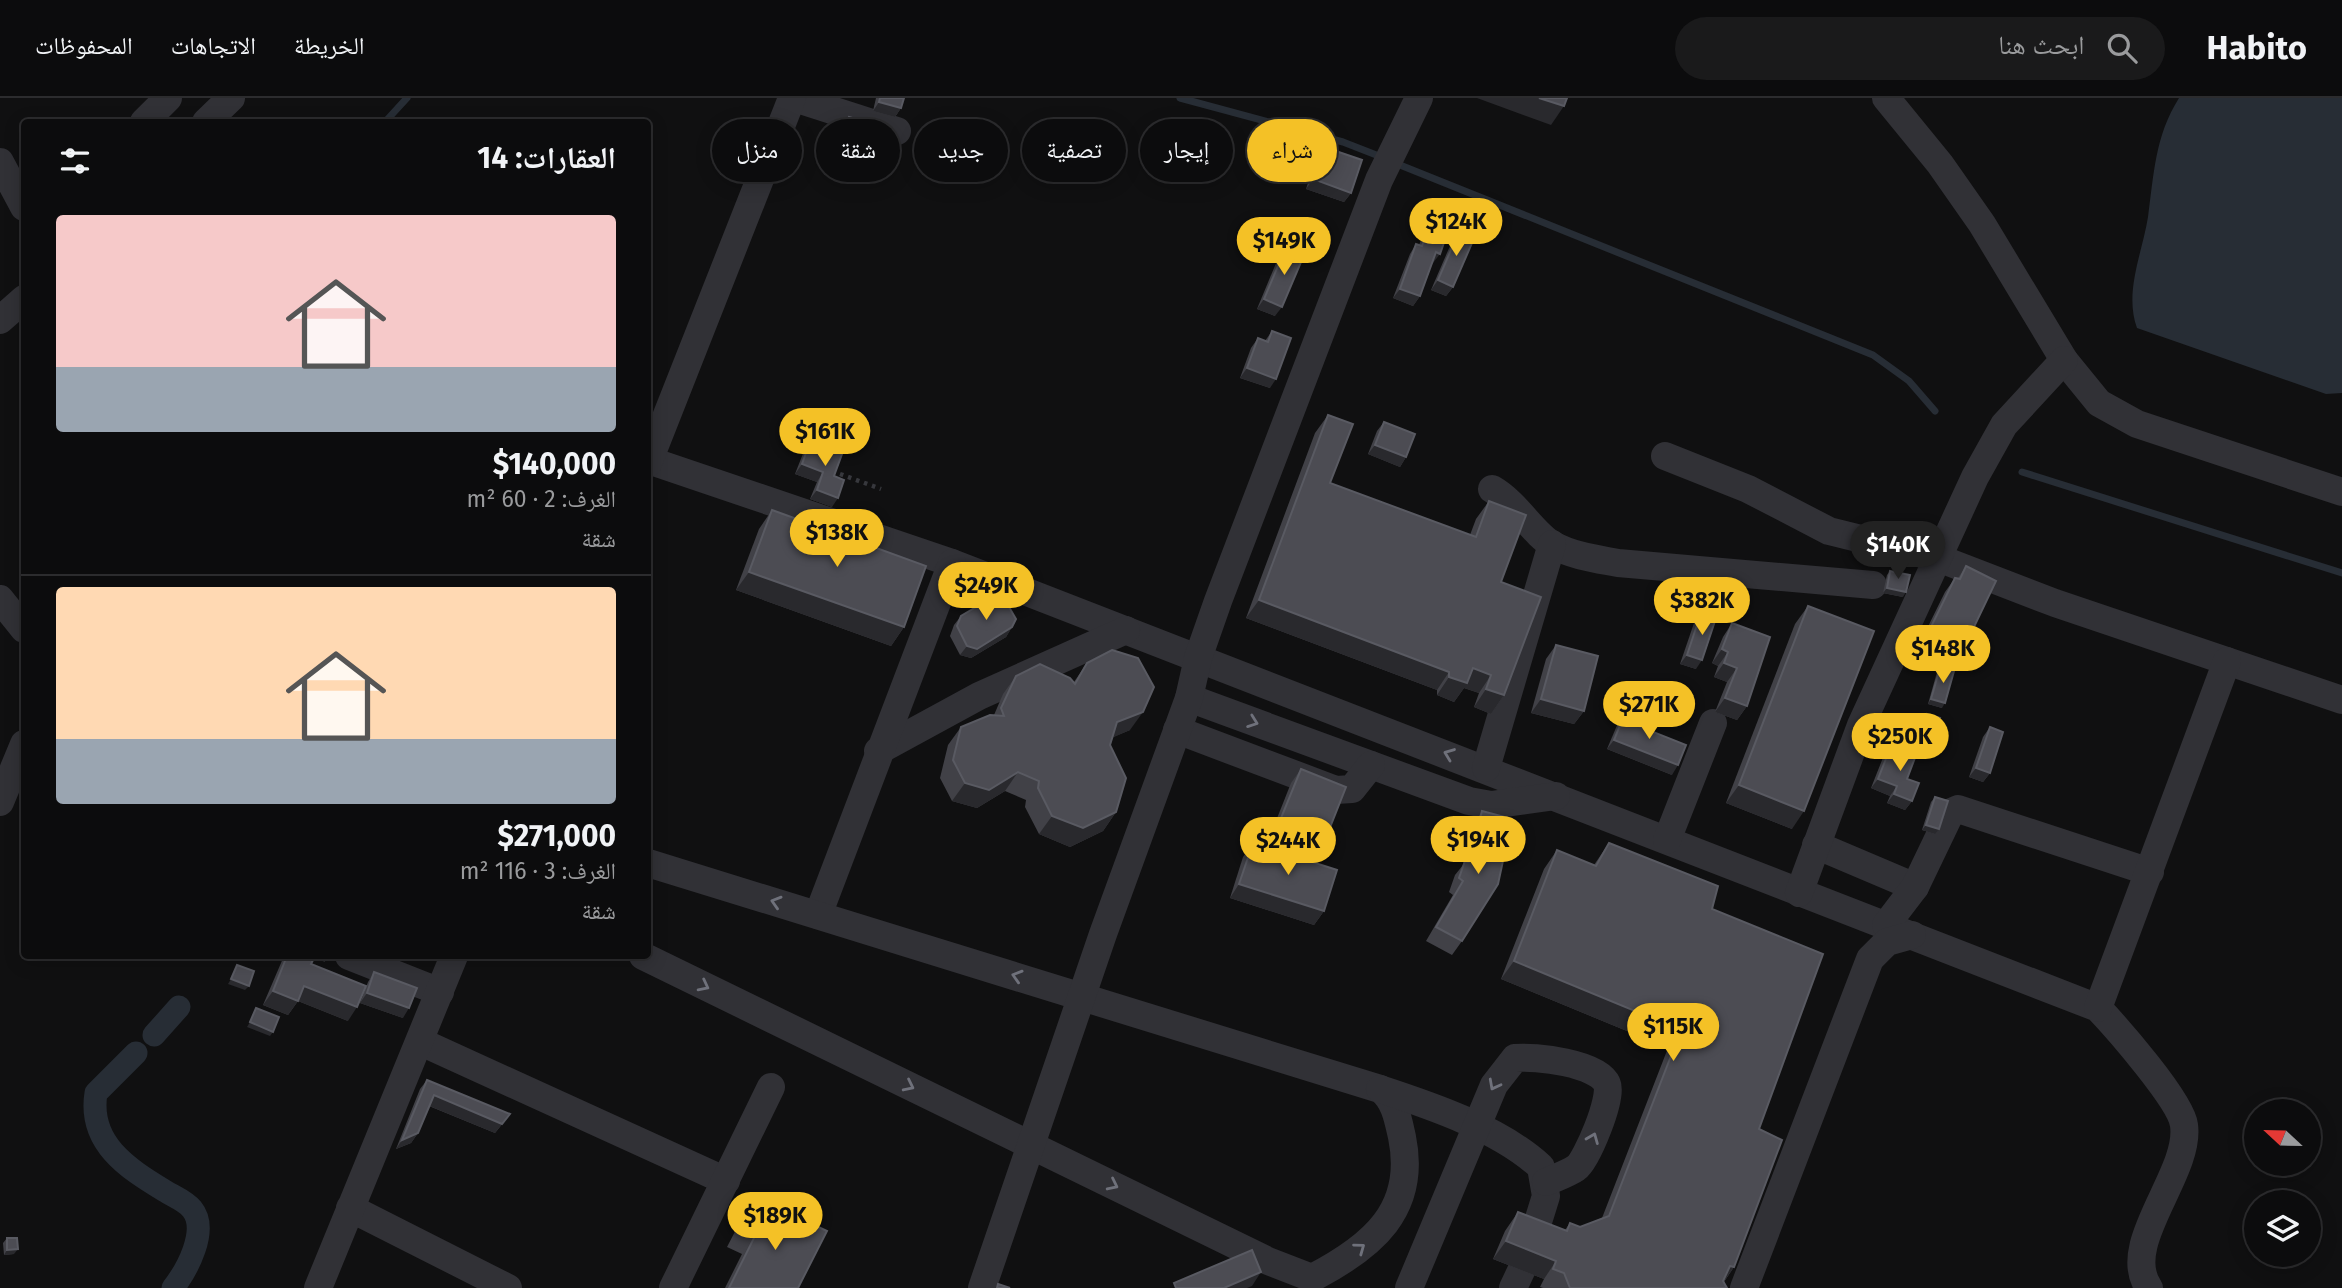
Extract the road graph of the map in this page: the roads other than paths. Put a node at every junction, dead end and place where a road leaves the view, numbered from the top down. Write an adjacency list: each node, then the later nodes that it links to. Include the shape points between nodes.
1 (168, 98): 6 (street)
2 (231, 98): 7 (street)
3 (793, 98): 8 (street); 14 (street)
4 (1886, 98): 13 (street, via 1982,224)
5 (1417, 103): 26 (street, via 1379,180)
6 (147, 119)
7 (209, 119)
8 (859, 119)
9 (1, 166): 10 (street)
10 (21, 202)
11 (21, 302): 12 (street)
12 (0, 320)
13 (2064, 360): 18 (street, via 2099,403 2118,415); 20 (street, via 2004,425)
14 (651, 453)
15 (1665, 456): 20 (street, via 1748,489 1829,531)
16 (651, 462): 21 (street)
17 (1492, 489): 19 (street, via 1518,508)
18 (2342, 492)
19 (1552, 544): 22 (street, via 1618,563); 35 (street)
20 (1938, 558): 27 (street); 39 (street, via 1861,724)
21 (952, 563): 25 (street); 33 (street)
22 (1873, 585)
23 (0, 599): 24 (street)
24 (21, 625)
25 (1126, 630): 26 (street); 33 (street, via 979,696)
26 (1198, 658): 28 (street); 35 (street, one-way to 26)
27 (2227, 661): 29 (street); 41 (street)
28 (1189, 698): 31 (street); 34 (street, one-way to 34)
29 (2342, 700)
30 (1713, 723): 38 (street)
31 (1177, 730): 34 (street, via 1336,790 1352,789); 53 (street)
32 (21, 751): 37 (street)
33 (878, 751): 45 (street)
34 (1371, 765): 36 (street, via 1491,805)
35 (1486, 768): 36 (street)
36 (1559, 796): 38 (street)
37 (0, 802)
38 (1667, 840): 43 (street)
39 (1816, 845): 42 (street); 43 (street)
40 (651, 864): 45 (street, one-way to 40)
41 (2150, 872): 42 (street, via 1958,809 1951,812); 54 (street)
42 (1915, 887): 46 (street)
43 (1800, 893): 44 (street)
44 (1856, 914): 46 (street); 51 (street, via 1865,925)
45 (818, 915): 53 (street, one-way to 45)
46 (1886, 925): 47 (street)
47 (1912, 935): 51 (street, via 1887,943); 54 (street)
48 (357, 959): 52 (street)
49 (453, 959): 52 (street)
50 (649, 959): 59 (street, one-way to 59)
51 (1870, 959): 70 (street)
52 (440, 992): 55 (street)
53 (1082, 996): 57 (street); 59 (street)
54 (2098, 1008): 71 (street, via 2170,1097 2185,1123 2180,1157 2143,1250 2141,1274)
55 (421, 1042): 60 (street); 62 (street)
56 (771, 1087): 60 (street)
57 (1380, 1090): 58 (street, via 1437,1108); 64 (street, one-way to 57, via 1364,1246 1398,1204 1406,1175 1405,1152 1390,1097)
58 (1475, 1127): 61 (street, via 1531,1157); 61 (street, one-way to 58, via 1575,1169 1584,1159 1609,1097 1608,1084 1600,1076 1549,1058 1515,1058 1494,1085); 69 (street)
59 (1030, 1145): 64 (street, one-way to 64); 68 (street)
60 (726, 1181): 67 (street)
61 (1546, 1182): 63 (street)
62 (350, 1208): 65 (street); 66 (street)
63 (1532, 1241)
64 (1319, 1285)
65 (318, 1288)
66 (508, 1288)
67 (673, 1288)
68 (982, 1288)
69 (1409, 1288)
70 (1744, 1288)
71 (2149, 1288)

